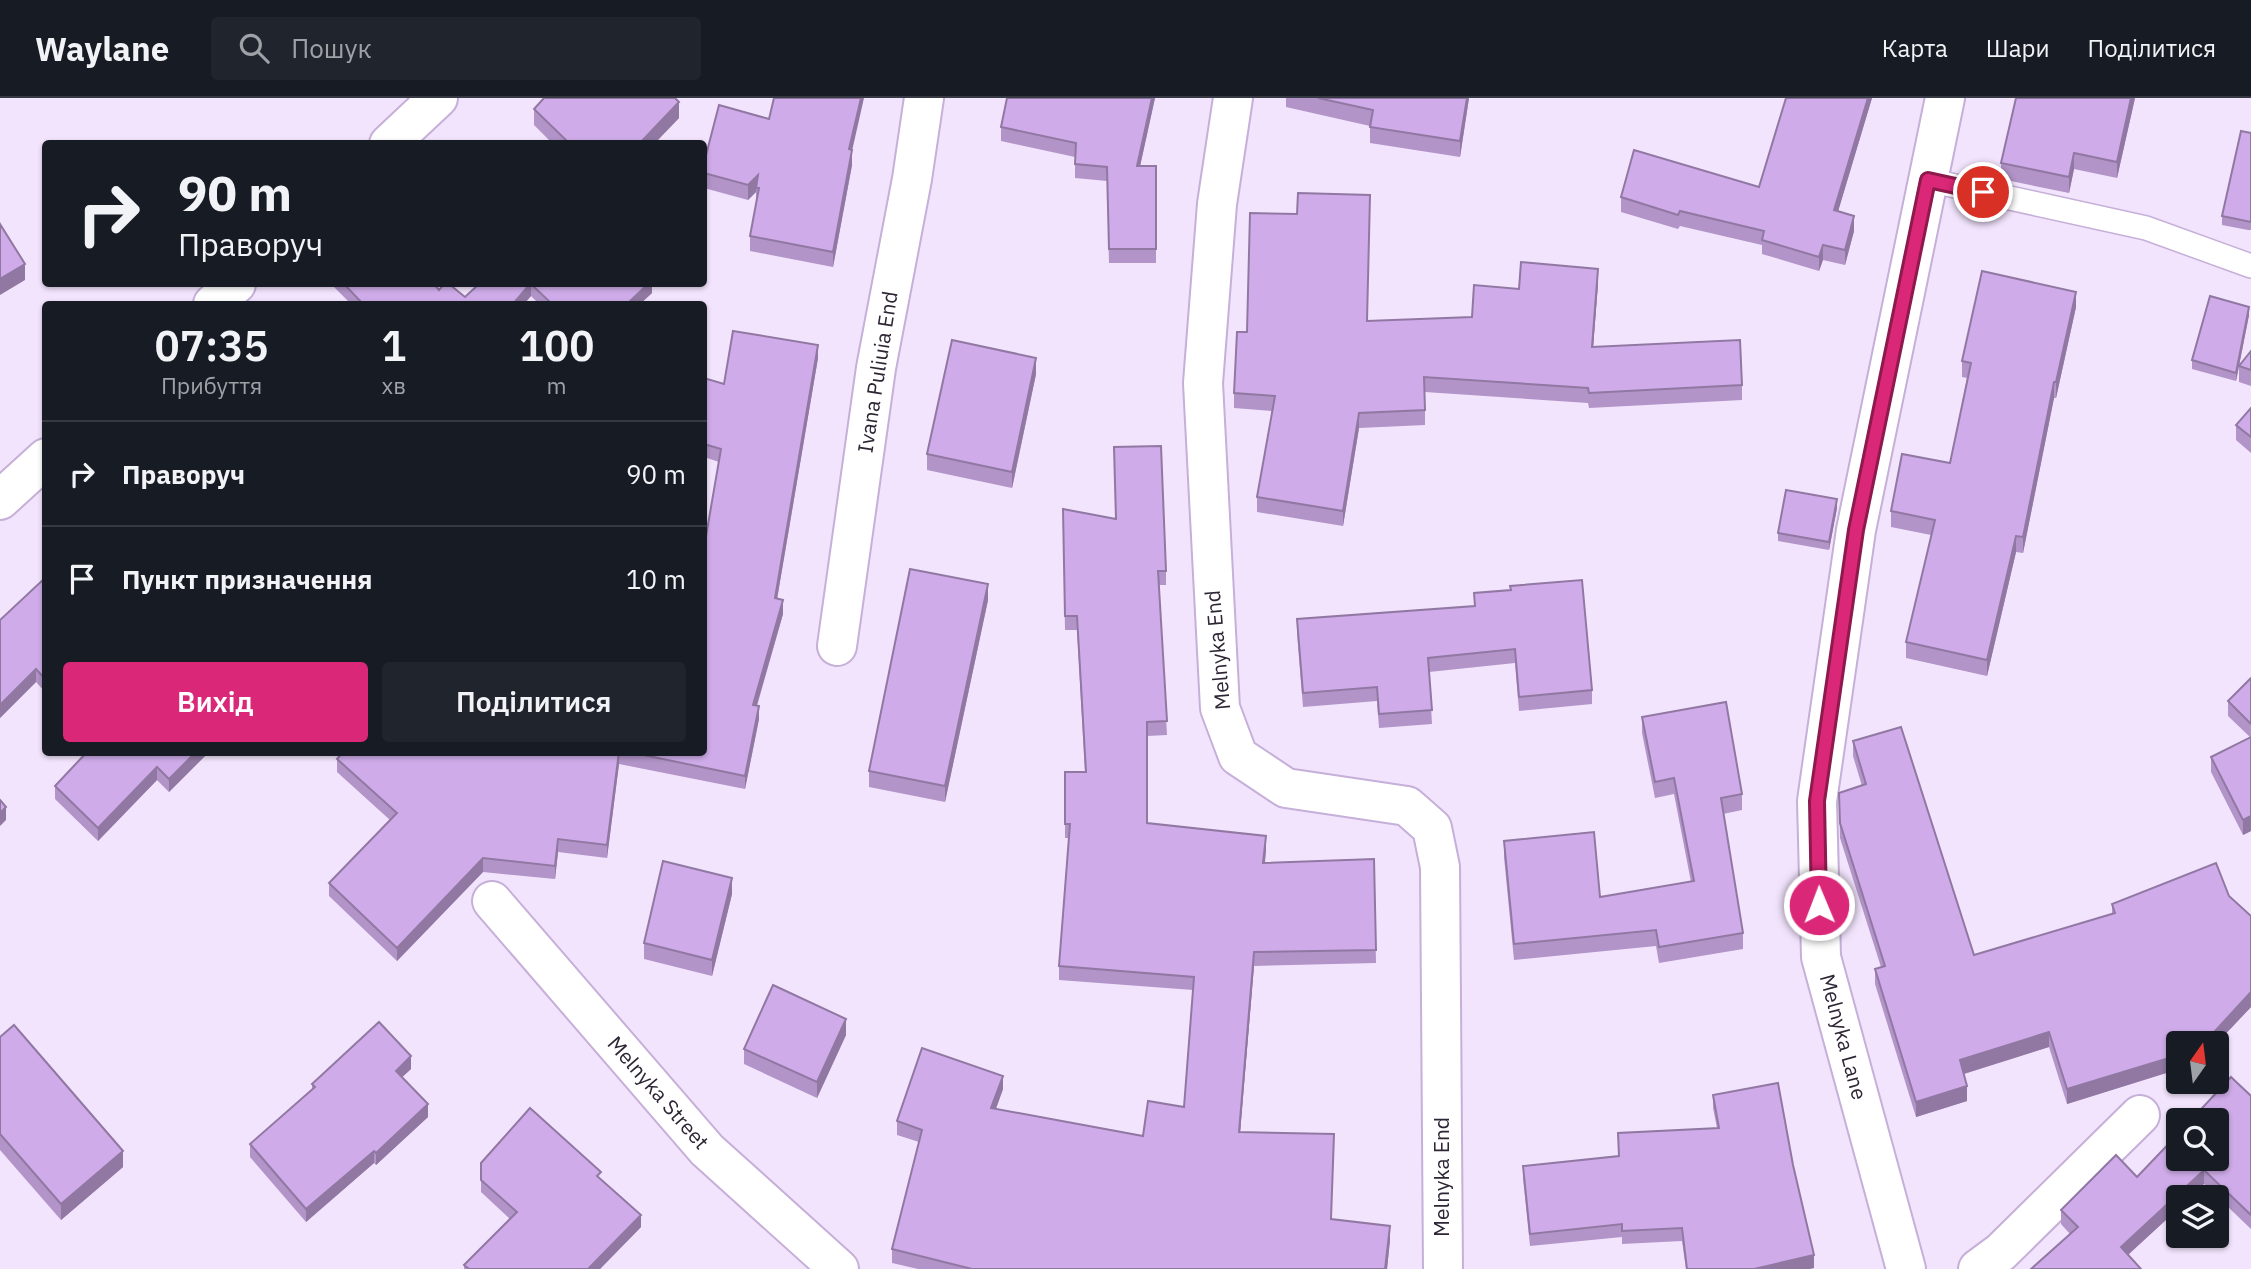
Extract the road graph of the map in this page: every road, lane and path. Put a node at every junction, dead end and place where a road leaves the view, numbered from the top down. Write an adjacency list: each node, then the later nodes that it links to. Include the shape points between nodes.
1 (438, 98): 5 (street)
2 (924, 98): 12 (street, Ivana Puliuia End, via 876,368)
3 (1233, 98): 16 (street, Melnyka End, via 1217,204 1203,383 1220,708 1238,756 1286,788 1407,806 1432,828 1440,867)
4 (1945, 98): 6 (street, Melnyka Lane)
5 (393, 140)
6 (1928, 180): 7 (lane, via 2146,228); 17 (street, Melnyka Lane, via 1856,530 1817,801 1821,957)
7 (2251, 266)
8 (233, 287): 9 (street)
9 (216, 301)
10 (42, 462): 11 (street)
11 (0, 500)
12 (837, 646)
13 (492, 901): 15 (street, Melnyka Street, via 707,1150)
14 (2140, 1115): 18 (street, via 2001,1252)
15 (839, 1269)
16 (1443, 1269)
17 (1906, 1269)
18 (1978, 1269)

